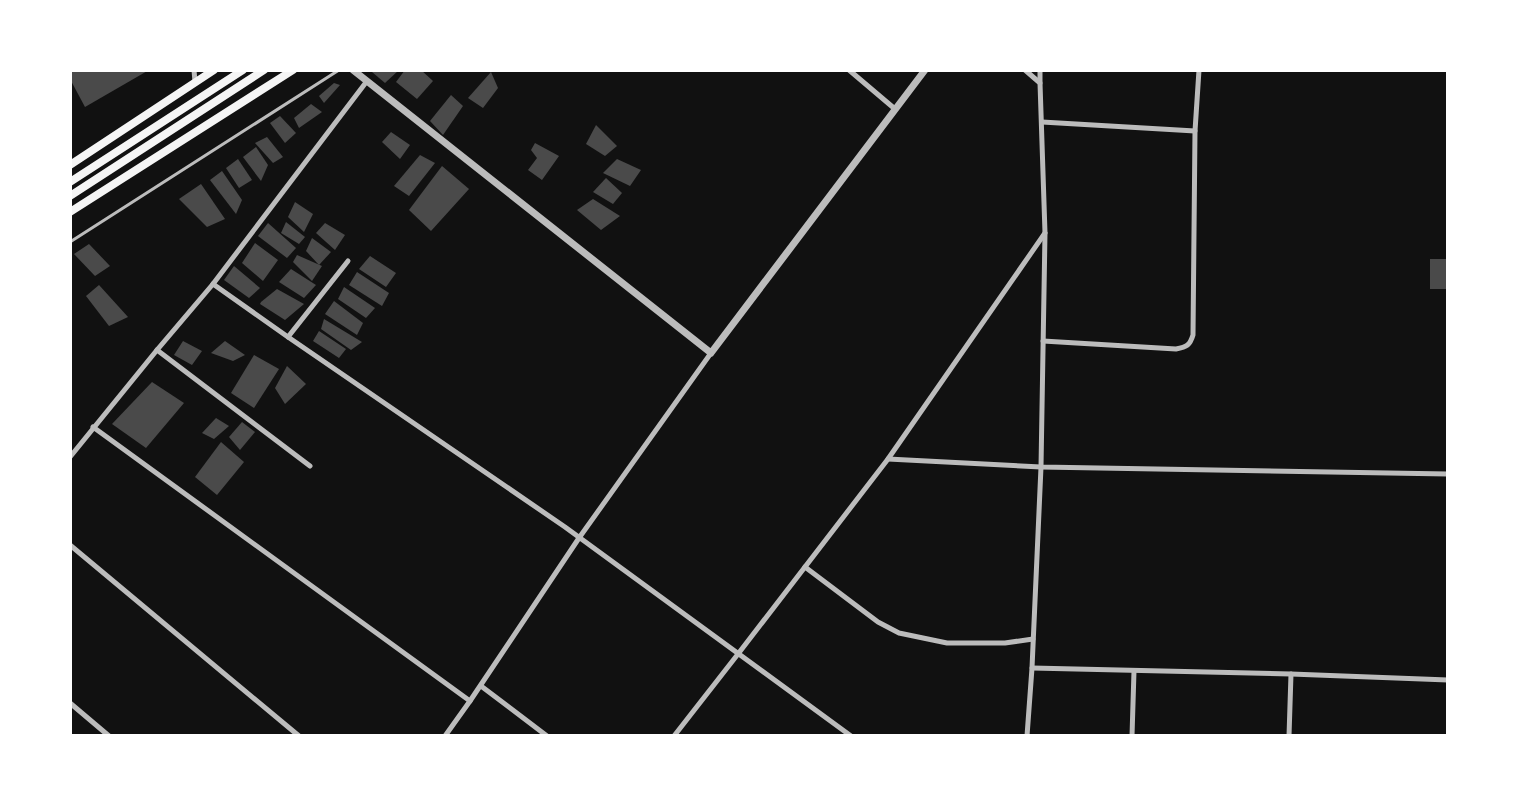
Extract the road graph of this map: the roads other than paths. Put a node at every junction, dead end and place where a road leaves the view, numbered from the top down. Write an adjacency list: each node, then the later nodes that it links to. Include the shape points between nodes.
1 (194, 70): 14 (street)
2 (214, 70): 14 (main road)
3 (243, 70): 20 (main road)
4 (264, 70): 21 (main road)
5 (293, 70): 22 (main road)
6 (339, 70): 24 (lane)
7 (353, 70): 13 (street)
8 (849, 70): 16 (street)
9 (925, 70): 16 (street)
10 (1025, 70): 15 (street)
11 (1040, 70): 15 (street)
12 (1199, 70): 18 (street)
13 (367, 81): 26 (street); 30 (street)
14 (195, 82): 19 (main road)
15 (1040, 83): 17 (street)
16 (895, 109): 30 (street)
17 (1042, 122): 18 (street); 23 (street)
18 (1195, 131): 28 (street, via 1191,342 1186,348 1176,349)
19 (70, 165)
20 (70, 182)
21 (70, 196)
22 (70, 212)
23 (1045, 232): 28 (street); 33 (street)
24 (70, 242)
25 (348, 261): 27 (street)
26 (213, 284): 27 (street); 29 (street)
27 (288, 337): 37 (street)
28 (1043, 341): 35 (street)
29 (157, 350): 31 (street); 34 (street)
30 (711, 353): 37 (street)
31 (93, 428): 32 (street); 47 (street)
32 (70, 456)
33 (888, 459): 35 (street); 39 (street)
34 (310, 466)
35 (1041, 467): 36 (street); 40 (street)
36 (1448, 474)
37 (579, 538): 41 (street); 46 (street)
38 (70, 545): 50 (street)
39 (805, 567): 40 (street, via 878,622 899,633 946,643); 41 (street)
40 (1033, 639): 42 (street)
41 (738, 654): 53 (street); 54 (street)
42 (1032, 668): 43 (street); 55 (street)
43 (1134, 671): 44 (street); 56 (street)
44 (1291, 674): 45 (street); 57 (street)
45 (1448, 680)
46 (481, 686): 47 (street); 52 (street)
47 (470, 701): 51 (street)
48 (70, 703): 49 (street)
49 (109, 735)
50 (299, 735)
51 (445, 735)
52 (547, 735)
53 (674, 735)
54 (851, 735)
55 (1027, 735)
56 (1132, 735)
57 (1289, 735)

